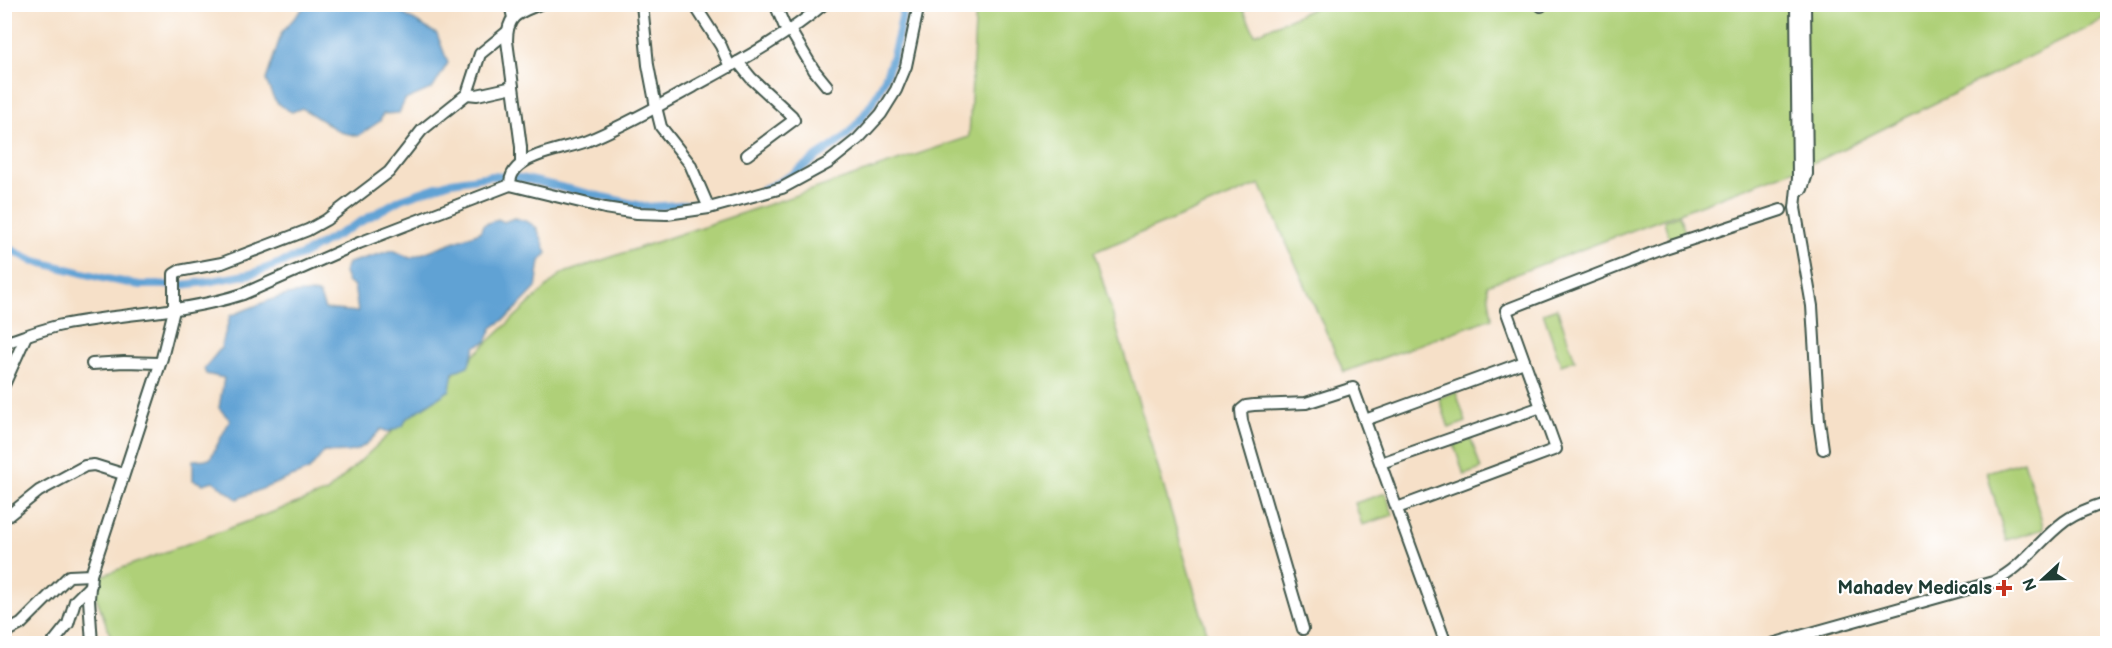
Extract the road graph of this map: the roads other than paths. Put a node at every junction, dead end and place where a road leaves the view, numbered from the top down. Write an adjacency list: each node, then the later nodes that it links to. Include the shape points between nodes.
1 (510, 4): 10 (street)
2 (540, 4): 10 (street)
3 (642, 4): 17 (street)
4 (694, 4): 13 (street)
5 (775, 4): 11 (street)
6 (824, 4): 11 (street)
7 (920, 4): 21 (street, via 906,66 896,90 858,139 828,163 782,188)
8 (1796, 4): 22 (street)
9 (1805, 4): 22 (street, via 1807,174)
10 (513, 18): 12 (street)
11 (789, 31): 13 (street); 14 (street)
12 (507, 32): 15 (street); 16 (street, via 480,54)
13 (734, 65): 17 (street); 18 (street, via 794,120)
14 (827, 86)
15 (513, 87): 16 (street); 19 (street)
16 (467, 94): 24 (street, via 422,130 389,172 326,220 222,263 179,271 174,276)
17 (656, 108): 19 (street, via 586,141); 21 (street, via 662,127 690,164)
18 (747, 155)
19 (521, 162): 20 (street)
20 (511, 179): 21 (street, via 604,208 637,213 667,214); 24 (street, via 243,294)
21 (707, 204)
22 (1795, 208): 33 (street, via 1812,306)
23 (1780, 210): 27 (street, via 1665,248 1506,310)
24 (174, 310): 25 (street, via 61,325); 28 (street)
25 (26, 336): 26 (street); 30 (street)
26 (4, 343)
27 (1524, 362): 31 (street); 32 (street)
28 (160, 363): 29 (street); 35 (street)
29 (92, 364)
30 (4, 385)
31 (1540, 407): 34 (street); 37 (street, via 1556,449)
32 (1365, 420): 34 (street); 40 (street, via 1353,388 1306,403 1254,405 1241,410)
33 (1823, 449)
34 (1381, 463): 37 (street)
35 (123, 474): 38 (street, via 85,466 39,491); 39 (street)
36 (2108, 502): 45 (street, via 2083,510 2064,522 2018,567 1993,582)
37 (1397, 508): 44 (street)
38 (4, 519)
39 (91, 580): 41 (street, via 69,576 21,624); 42 (street); 43 (street)
40 (1303, 629)
41 (4, 633)
42 (52, 644)
43 (92, 644)
44 (1446, 644)
45 (1772, 644)

